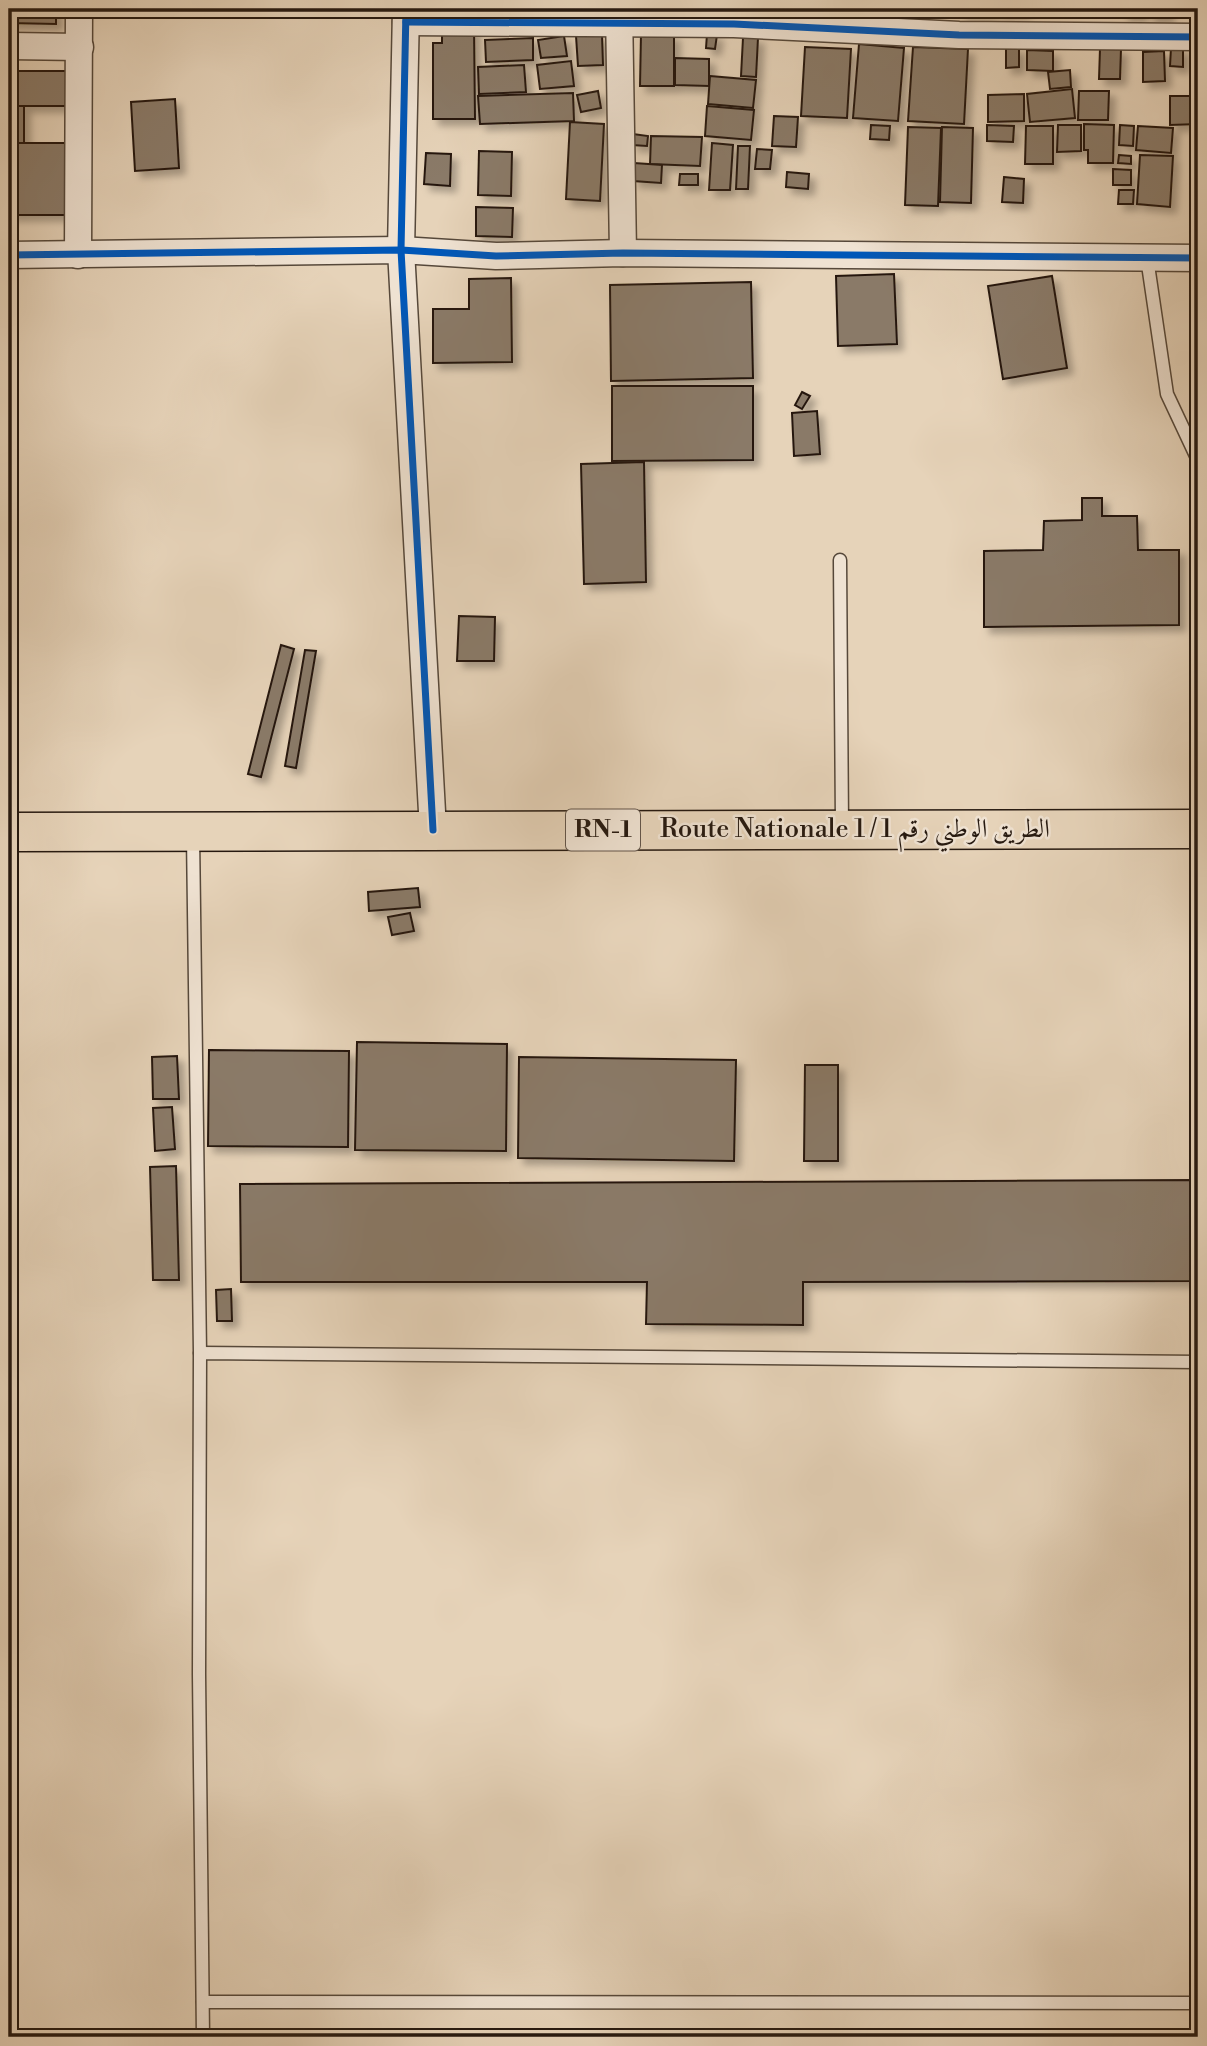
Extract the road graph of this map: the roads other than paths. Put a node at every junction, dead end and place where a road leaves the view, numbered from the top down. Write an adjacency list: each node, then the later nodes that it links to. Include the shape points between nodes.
1 (79, 9): 6 (street)
2 (406, 15): 3 (street); 7 (street)
3 (618, 16): 4 (street, via 959,35); 8 (street)
4 (1198, 37)
5 (9, 46): 6 (street)
6 (80, 47): 10 (street)
7 (401, 250): 8 (street, via 496,256); 10 (street); 17 (street)
8 (623, 253): 11 (street)
9 (9, 255): 10 (street)
10 (78, 255)
11 (1147, 258): 12 (street); 13 (lane, via 1167,394)
12 (1198, 258)
13 (1198, 460)
14 (840, 560): 15 (lane)
15 (842, 829): 16 (main road, Route Nationale 1 / الطريق الوطني رقم 1 / RN-1); 17 (main road, Route Nationale 1 / الطريق الوطني رقم 1 / RN-1)
16 (1198, 829)
17 (433, 830): 19 (main road, Route Nationale 1 / الطريق الوطني رقم 1 / RN-1)
18 (9, 832): 19 (main road, Route Nationale 1 / الطريق الوطني رقم 1 / RN-1)
19 (193, 832): 20 (lane)
20 (200, 1353): 21 (lane); 22 (lane)
21 (1198, 1362)
22 (203, 2001): 23 (lane); 24 (lane)
23 (1198, 2003)
24 (203, 2037)

